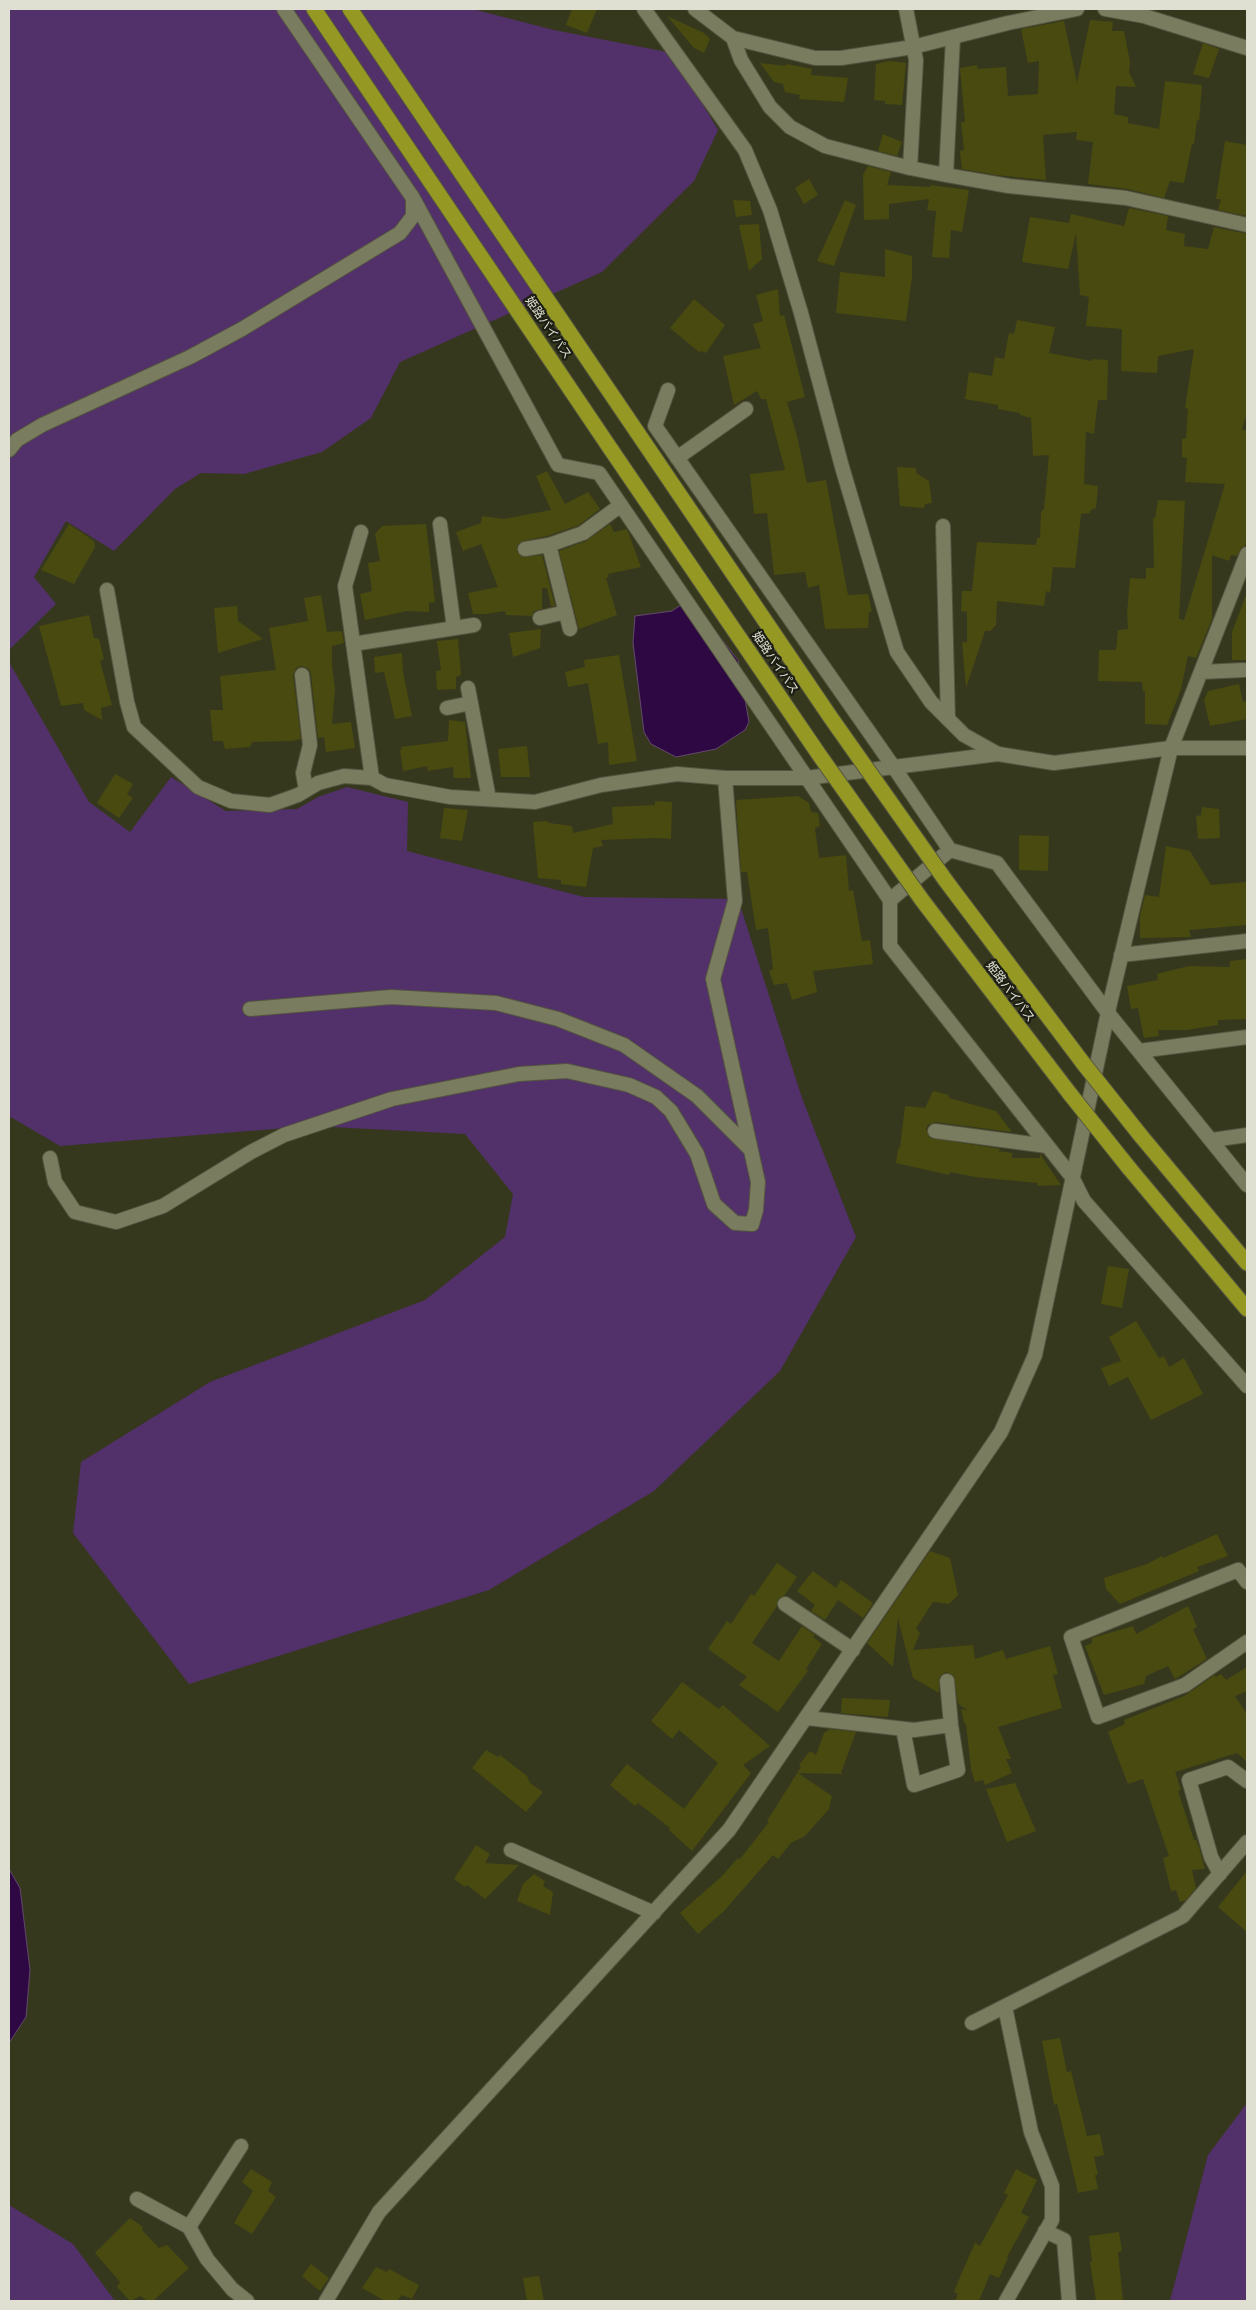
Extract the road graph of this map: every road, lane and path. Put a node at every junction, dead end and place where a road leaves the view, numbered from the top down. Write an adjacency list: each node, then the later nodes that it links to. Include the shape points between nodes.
1 (284, 9): 15 (street)
2 (314, 9): 68 (highway, 姫路バイパス, bridge, via 820,756 922,900 1070,1094)
3 (350, 9): 67 (highway, 姫路バイパス, bridge, via 825,710 946,882 1082,1063)
4 (644, 9): 41 (street, via 745,150 770,210 796,295 842,467 897,652 931,702)
5 (695, 9): 10 (street)
6 (906, 9): 11 (street)
7 (1077, 9): 9 (street, via 1008,22)
8 (1105, 9): 12 (street, via 1144,16)
9 (953, 37): 11 (street); 14 (street)
10 (733, 38): 11 (street, via 815,58 841,58); 13 (street, via 742,60 770,106 790,127 825,146)
11 (913, 48): 13 (street, via 916,60)
12 (1247, 48)
13 (910, 168): 14 (street)
14 (946, 175): 16 (street, via 1009,186 1126,198)
15 (412, 198): 19 (street, via 413,216 400,233 242,329 190,357 42,425 17,440); 21 (street, via 558,464 599,474)
16 (1247, 224)
17 (668, 390): 20 (street, via 655,426)
18 (746, 409): 20 (street)
19 (9, 450)
20 (677, 458): 45 (street)
21 (621, 505): 25 (street, via 583,533); 48 (street)
22 (440, 524): 32 (street)
23 (944, 526): 41 (street)
24 (361, 532): 34 (street, via 345,586)
25 (549, 545): 26 (street); 29 (street)
26 (525, 549)
27 (1247, 554): 36 (street)
28 (107, 590): 49 (street, via 134,727 198,787 231,801 270,805)
29 (566, 612): 30 (street); 33 (street)
30 (540, 618)
31 (474, 625): 32 (street)
32 (454, 628): 34 (street)
33 (570, 629)
34 (353, 644): 46 (street)
35 (1244, 670): 36 (street)
36 (1201, 672): 42 (street)
37 (302, 675): 49 (street, via 310,744 304,773)
38 (468, 688): 39 (street)
39 (471, 703): 40 (street); 50 (street)
40 (447, 708)
41 (948, 719): 44 (street, via 964,735)
42 (1171, 748): 43 (street); 44 (street, via 1054,763); 54 (street)
43 (1247, 748)
44 (998, 754): 45 (street)
45 (895, 768): 48 (street); 51 (street)
46 (372, 778): 49 (street, via 344,776); 50 (street, via 385,785 450,797)
47 (725, 778): 48 (street); 50 (street, via 677,774 601,785 535,802); 63 (street, via 734,901 713,979)
48 (806, 778): 52 (street)
49 (306, 790)
50 (489, 799)
51 (950, 850): 52 (street); 56 (street, via 997,863)
52 (890, 900): 62 (street, via 890,946)
53 (1247, 941): 54 (street)
54 (1122, 955): 56 (street)
55 (250, 1010): 63 (street, via 391,997 496,1003 558,1018 624,1045 697,1096)
56 (1108, 1013): 58 (street); 65 (street)
57 (1247, 1037): 58 (street)
58 (1139, 1051): 61 (street)
59 (935, 1132): 62 (street)
60 (1247, 1136): 61 (street)
61 (1212, 1140): 66 (street)
62 (1047, 1146): 65 (street)
63 (751, 1151): 64 (street, via 758,1182 756,1210 752,1224 735,1223 714,1204 698,1154 671,1111 656,1097 628,1085 567,1071 519,1074 383,1102 284,1135 163,1206 116,1222 75,1212 55,1182)
64 (50, 1158)
65 (1072, 1177): 69 (street, via 1084,1200); 73 (street, via 1035,1355 1001,1432)
66 (1247, 1185)
67 (1247, 1263)
68 (1247, 1309)
69 (1247, 1386)
70 (1247, 1582): 72 (street, via 1238,1570 1071,1637 1098,1717 1185,1685)
71 (785, 1604): 73 (street)
72 (1247, 1642)
73 (853, 1650): 75 (street)
74 (947, 1681): 76 (street)
75 (807, 1718): 77 (street); 82 (street, via 729,1830)
76 (951, 1725): 77 (street); 77 (street, via 958,1770 914,1785)
77 (903, 1729)
78 (1247, 1781): 81 (street, via 1228,1766 1189,1780 1211,1857)
79 (1247, 1842): 81 (street)
80 (511, 1850): 82 (street)
81 (1220, 1874): 83 (street, via 1183,1916)
82 (654, 1913): 90 (street, via 379,2212)
83 (1005, 2006): 84 (street); 88 (street, via 1031,2132 1052,2186 1052,2220)
84 (972, 2023)
85 (241, 2146): 87 (street)
86 (137, 2199): 87 (street)
87 (189, 2227): 89 (street, via 207,2259)
88 (1045, 2231): 91 (street); 92 (street, via 1064,2240)
89 (246, 2301)
90 (326, 2301)
91 (1006, 2301)
92 (1070, 2301)

